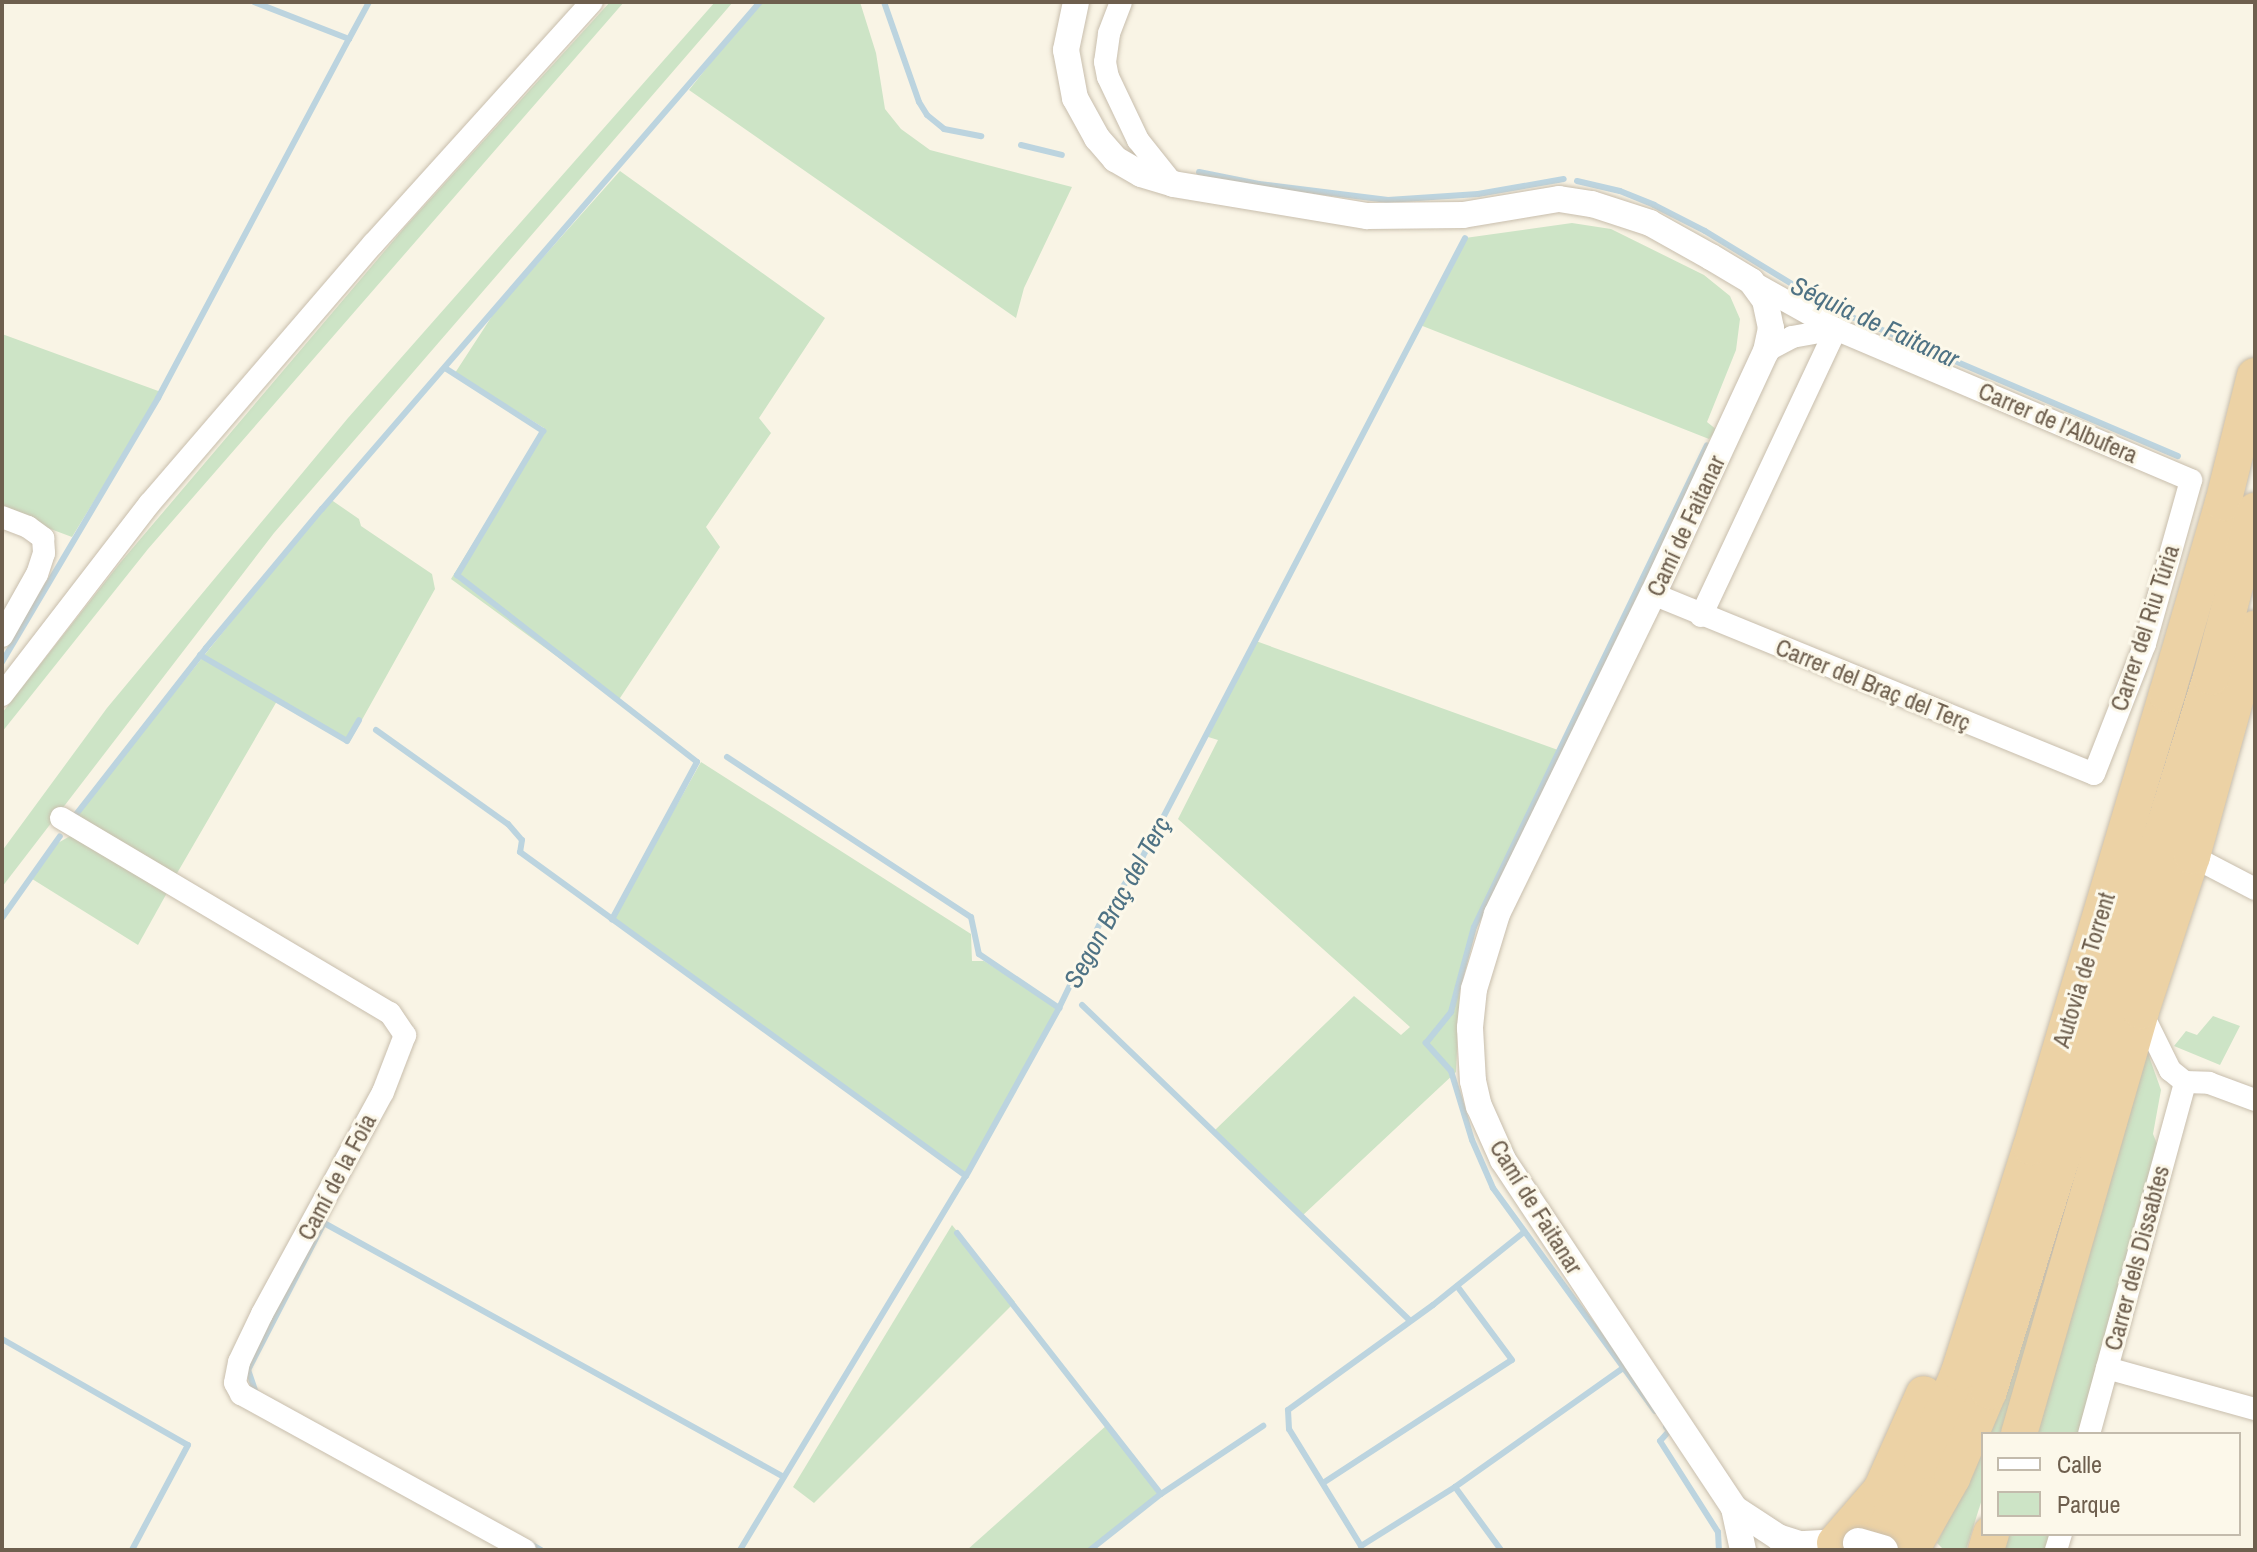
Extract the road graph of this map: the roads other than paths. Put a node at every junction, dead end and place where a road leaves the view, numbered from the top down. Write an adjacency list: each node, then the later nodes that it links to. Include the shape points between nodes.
1 (592, 2): 16 (street, via 373,244 150,503)
2 (1076, 2): 4 (street, via 1066,50 1069,78 1084,117 1115,159)
3 (1121, 2): 4 (street, via 1109,34 1108,77 1138,140)
4 (1173, 184): 5 (street, via 1367,216 1463,215 1559,199 1592,204 1650,223)
5 (1751, 281): 6 (street, Carrer de l'Albufera); 7 (street, Camí de Faitanar, via 1770,312)
6 (1836, 329): 7 (street, via 1792,337); 9 (street, Carrer de l'Albufera); 13 (street)
7 (1766, 351): 12 (street, Camí de Faitanar)
8 (2255, 376): 31 (highway, via 2167,694 2043,1032 1936,1367 1881,1490)
9 (2191, 480): 19 (street, Carrer del Riu Túria, via 2145,644)
10 (2255, 511): 34 (highway, Autovia de Torrent, via 2202,707 1989,1391 1952,1478)
11 (2, 517): 15 (street, via 43,538 44,553)
12 (1653, 594): 13 (street, Carrer del Braç del Terç); 30 (street, Camí de Faitanar, via 1497,914 1474,989 1470,1054 1479,1106 1503,1160)
13 (1701, 616): 19 (street, Carrer del Braç del Terç)
14 (2255, 629): 18 (highway)
15 (2, 636)
16 (2, 695)
17 (2255, 701): 18 (street)
18 (2225, 733): 21 (highway)
19 (2094, 774)
20 (61, 818): 32 (street, Camí de la Foia, via 390,1013 405,1035 383,1092 262,1314 235,1383 241,1394)
21 (2192, 856): 22 (street); 23 (highway)
22 (2255, 889)
23 (2141, 1011): 24 (street, via 2166,1067); 28 (highway)
24 (2185, 1082): 25 (street, via 2209,1083); 26 (street, Carrer dels Dissabtes)
25 (2255, 1100)
26 (2107, 1368): 27 (street); 29 (street, Carrer dels Dissabtes)
27 (2255, 1409)
28 (2020, 1432)
29 (2090, 1432)
30 (1734, 1508): 31 (street, Camí de Faitanar, via 1778,1537); 33 (street, Camí de Faitanar)
31 (1842, 1547)
32 (525, 1550)
33 (1743, 1550)
34 (1911, 1550)

